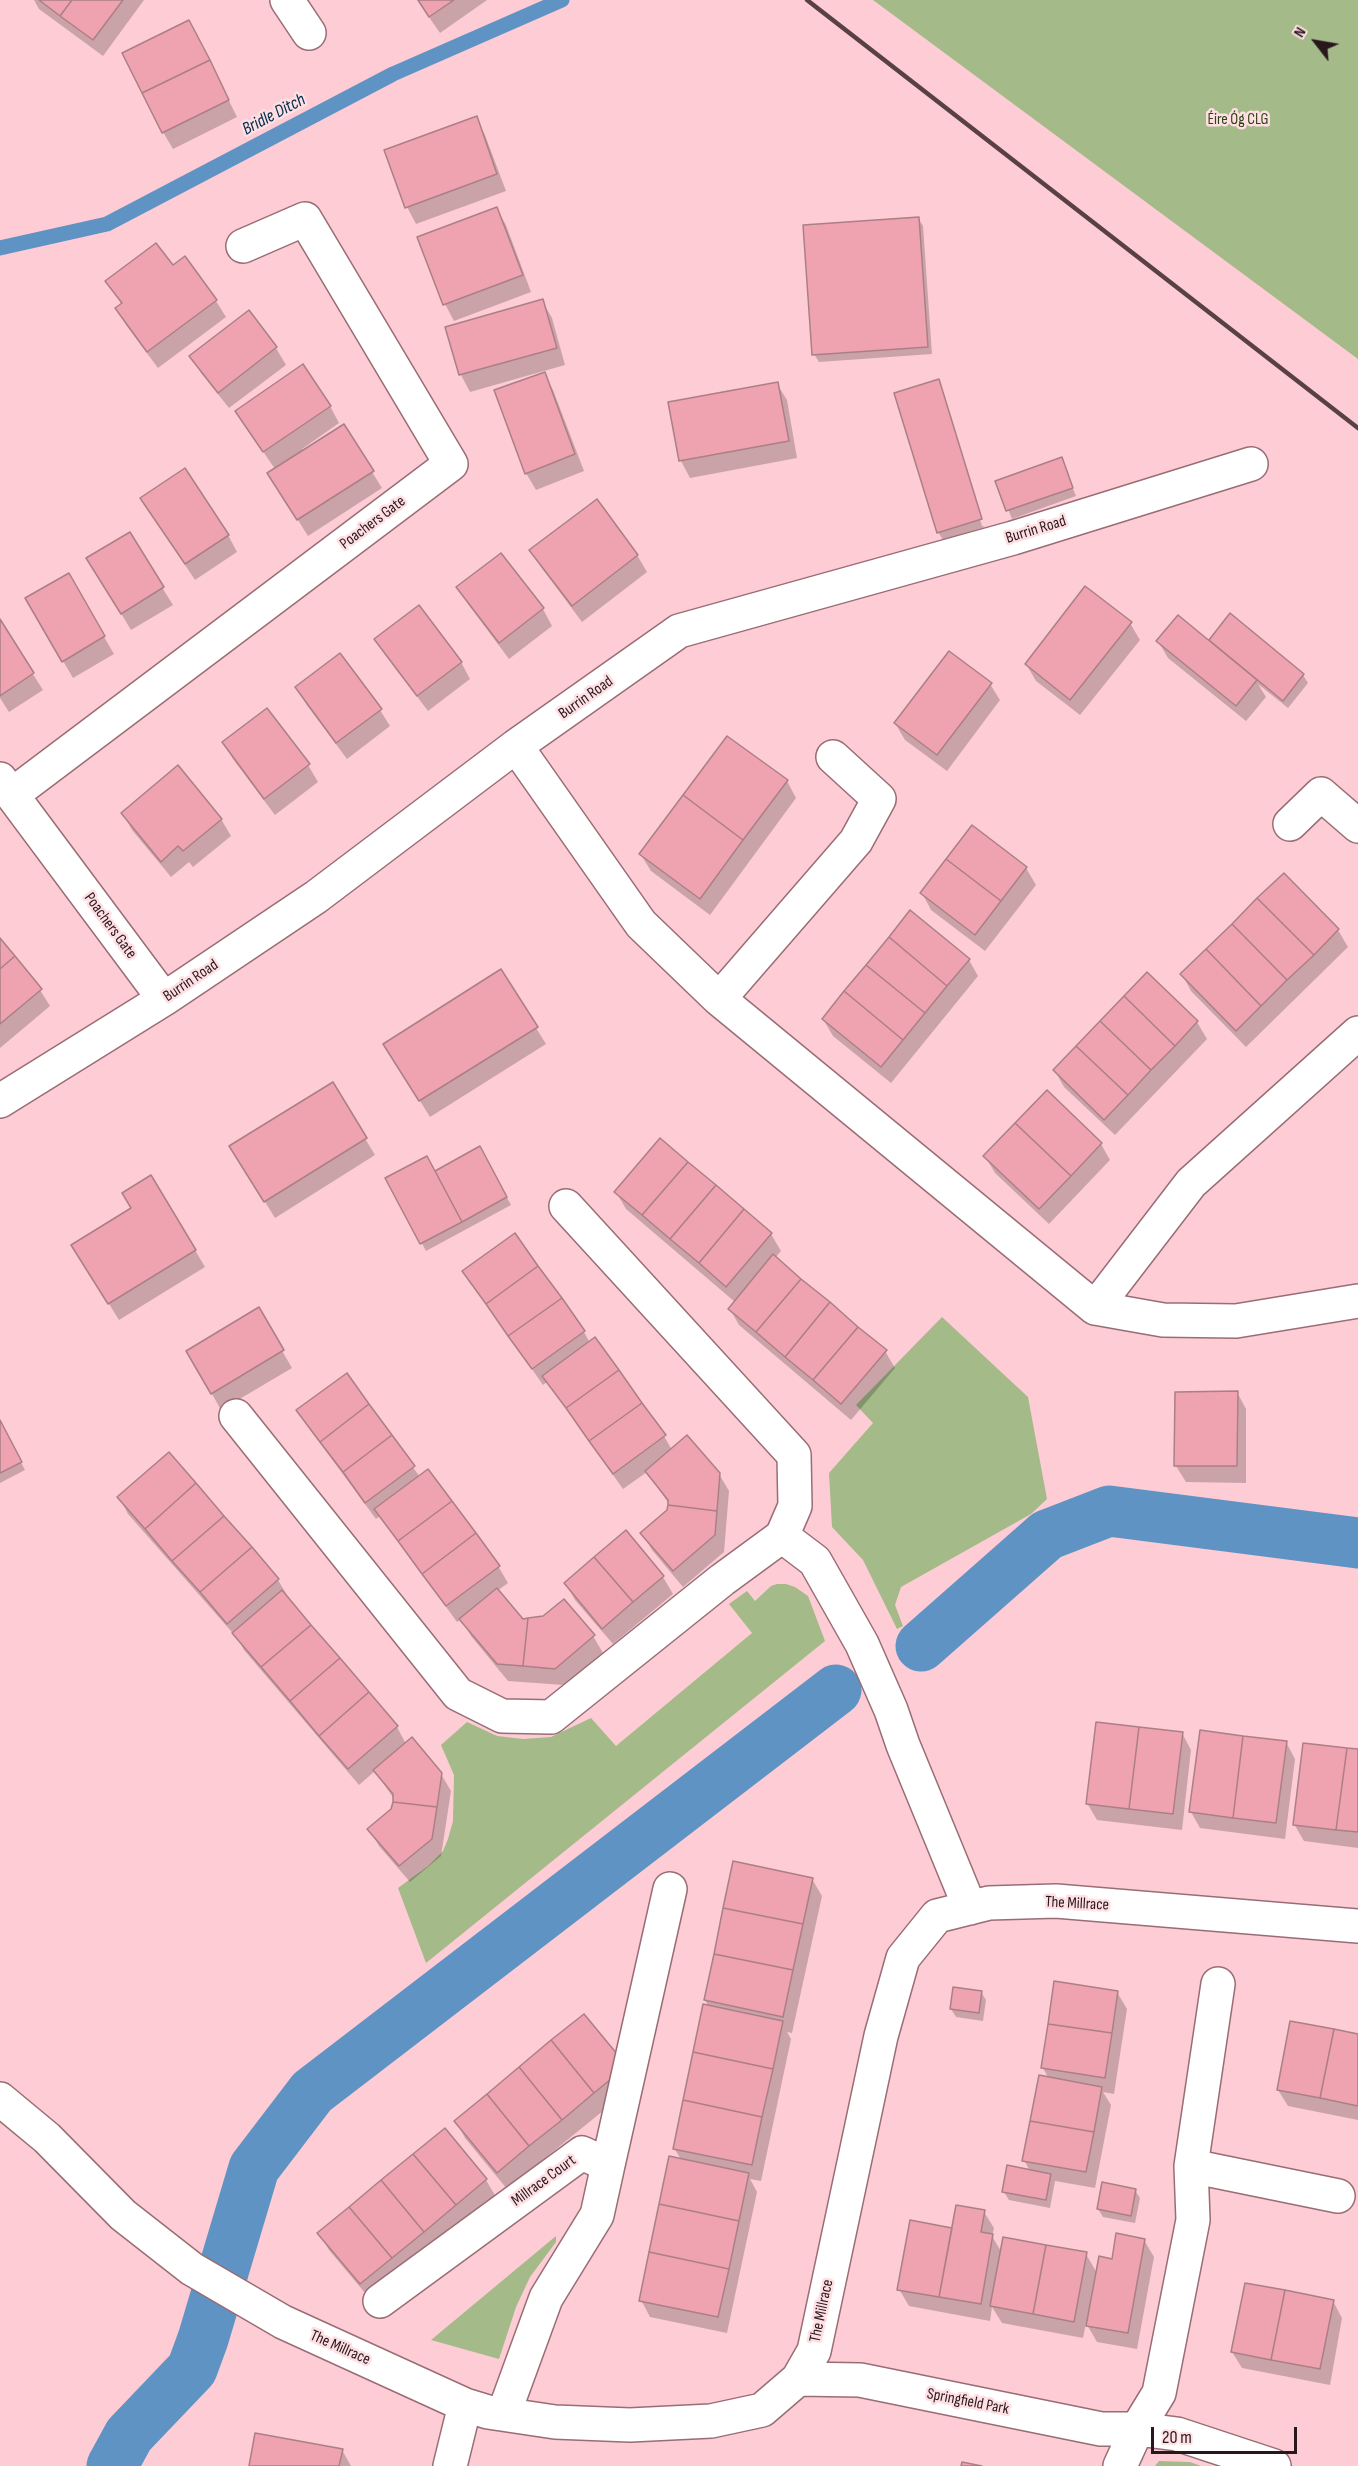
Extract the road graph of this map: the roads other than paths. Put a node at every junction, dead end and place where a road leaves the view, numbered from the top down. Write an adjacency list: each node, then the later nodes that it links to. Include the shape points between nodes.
1 (287, 0): 2 (street)
2 (309, 33)
3 (243, 246): 7 (street, Poachers Gate, via 305,219 452,464)
4 (1251, 464): 5 (street, Burrin Road, via 1013,538 679,631)
5 (516, 746): 10 (street, Burrin Road, via 316,897); 11 (street, via 641,924)
6 (833, 757): 11 (street, via 879,799 856,841)
7 (6, 787): 10 (street, Poachers Gate)
8 (1290, 824): 9 (street, via 1321,794)
9 (1358, 826)
10 (164, 999): 13 (street, Burrin Road)
11 (719, 999): 16 (street)
12 (1358, 1033): 16 (street, via 1191,1182)
13 (0, 1101)
14 (566, 1206): 18 (street, via 794,1455 795,1506)
15 (1358, 1301): 16 (street, via 1236,1321 1163,1320)
16 (1095, 1308)
17 (236, 1416): 18 (street, via 458,1694 502,1716 551,1717)
18 (782, 1536): 20 (street, via 815,1561 862,1644)
19 (670, 1889): 24 (street)
20 (970, 1908): 21 (street, The Millrace, via 989,1903 1056,1901); 28 (street, The Millrace, via 937,1916 903,1958 881,2036 814,2351)
21 (1358, 1926)
22 (1218, 1984): 25 (street)
23 (0, 2098): 29 (street, The Millrace, via 47,2138 123,2215 192,2269 283,2322)
24 (608, 2165): 27 (street, Millrace Court, via 582,2153); 30 (street, via 597,2215 546,2298)
25 (1191, 2166): 26 (street); 31 (street, via 1193,2220 1159,2393)
26 (1338, 2196)
27 (380, 2301)
28 (798, 2379): 30 (street, The Millrace, via 762,2410 711,2421 630,2425 555,2422); 31 (street, Springfield Park, via 860,2380 1101,2429)
29 (465, 2405): 30 (street, The Millrace); 32 (street)
30 (504, 2413)
31 (1137, 2429): 33 (street); 34 (street, Springfield Park, via 1177,2434)
32 (450, 2466)
33 (1120, 2466)
34 (1274, 2466)

